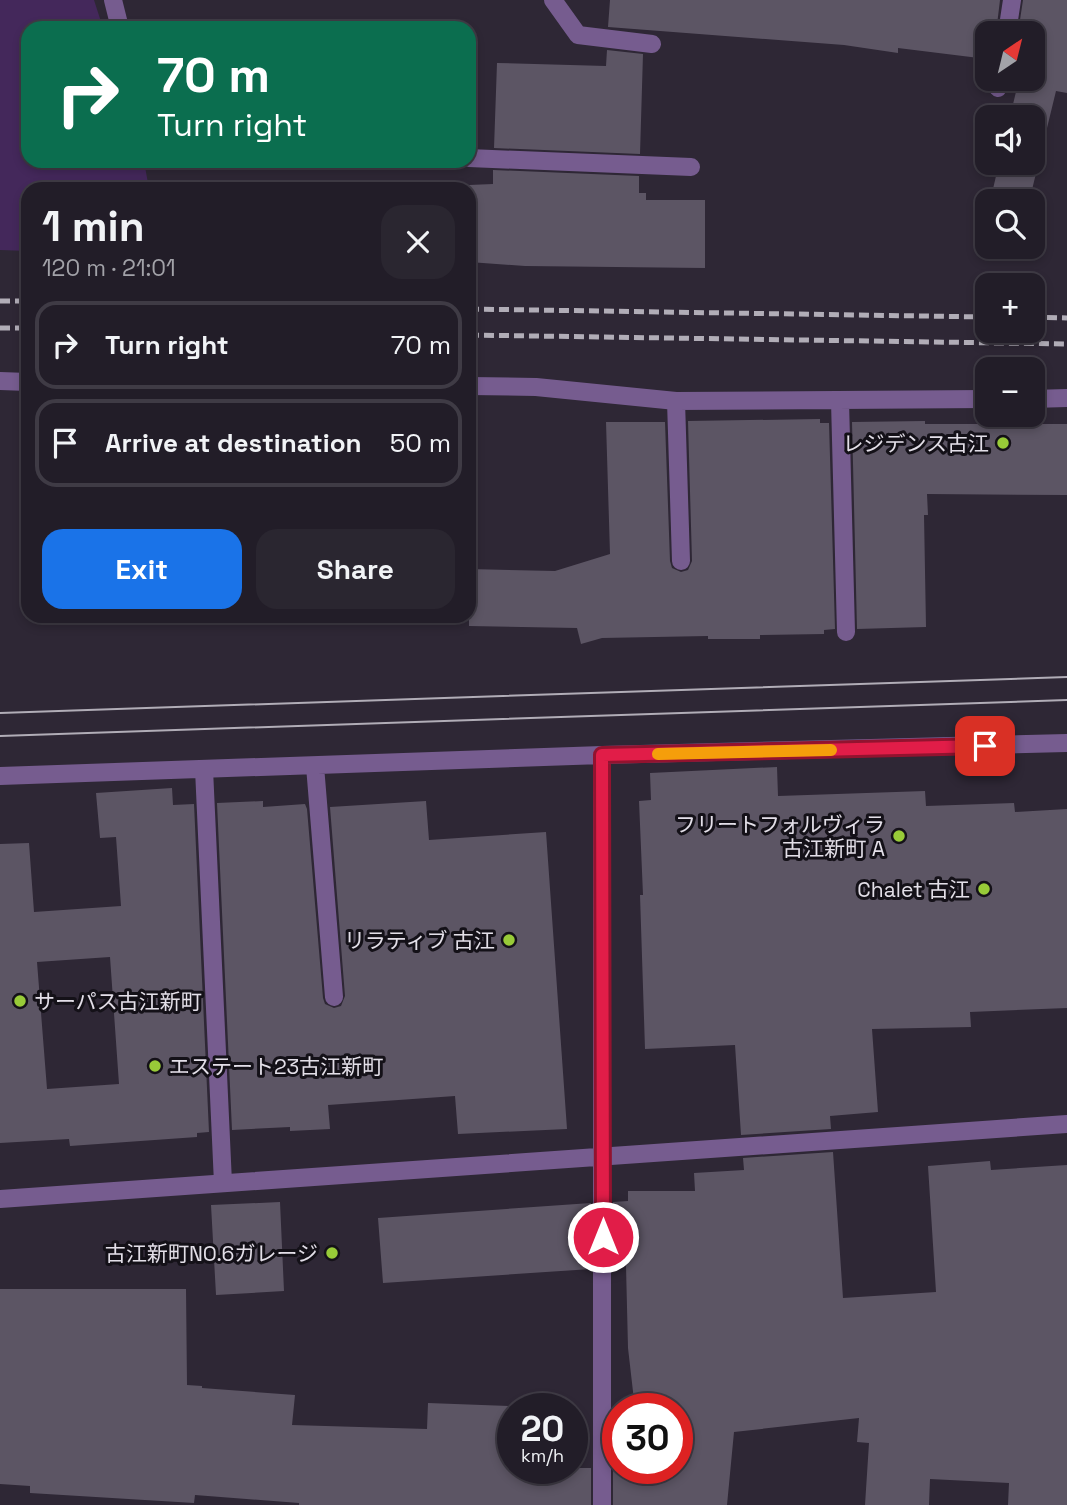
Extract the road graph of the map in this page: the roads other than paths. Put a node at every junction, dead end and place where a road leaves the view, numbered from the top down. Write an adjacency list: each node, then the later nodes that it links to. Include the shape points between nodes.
1 (113, 0): 4 (street)
2 (553, 0): 6 (street, via 578,35)
3 (1012, 0): 5 (street)
4 (118, 21)
5 (1009, 21)
6 (652, 44)
7 (476, 158): 8 (street)
8 (691, 167)
9 (0, 381): 10 (street)
10 (21, 382)
11 (476, 386): 15 (street, via 536,387)
12 (1067, 398): 13 (street)
13 (1045, 399)
14 (975, 400): 16 (street)
15 (676, 401): 16 (street); 17 (street)
16 (840, 401): 18 (street)
17 (681, 561)
18 (846, 632)
19 (1067, 743): 20 (street)
20 (602, 755): 21 (street); 26 (street)
21 (315, 766): 22 (street); 24 (street)
22 (204, 769): 23 (street); 27 (street)
23 (0, 776)
24 (334, 997)
25 (1067, 1124): 26 (street)
26 (603, 1156): 27 (street); 29 (street)
27 (223, 1183): 28 (street)
28 (0, 1199)
29 (602, 1505)

